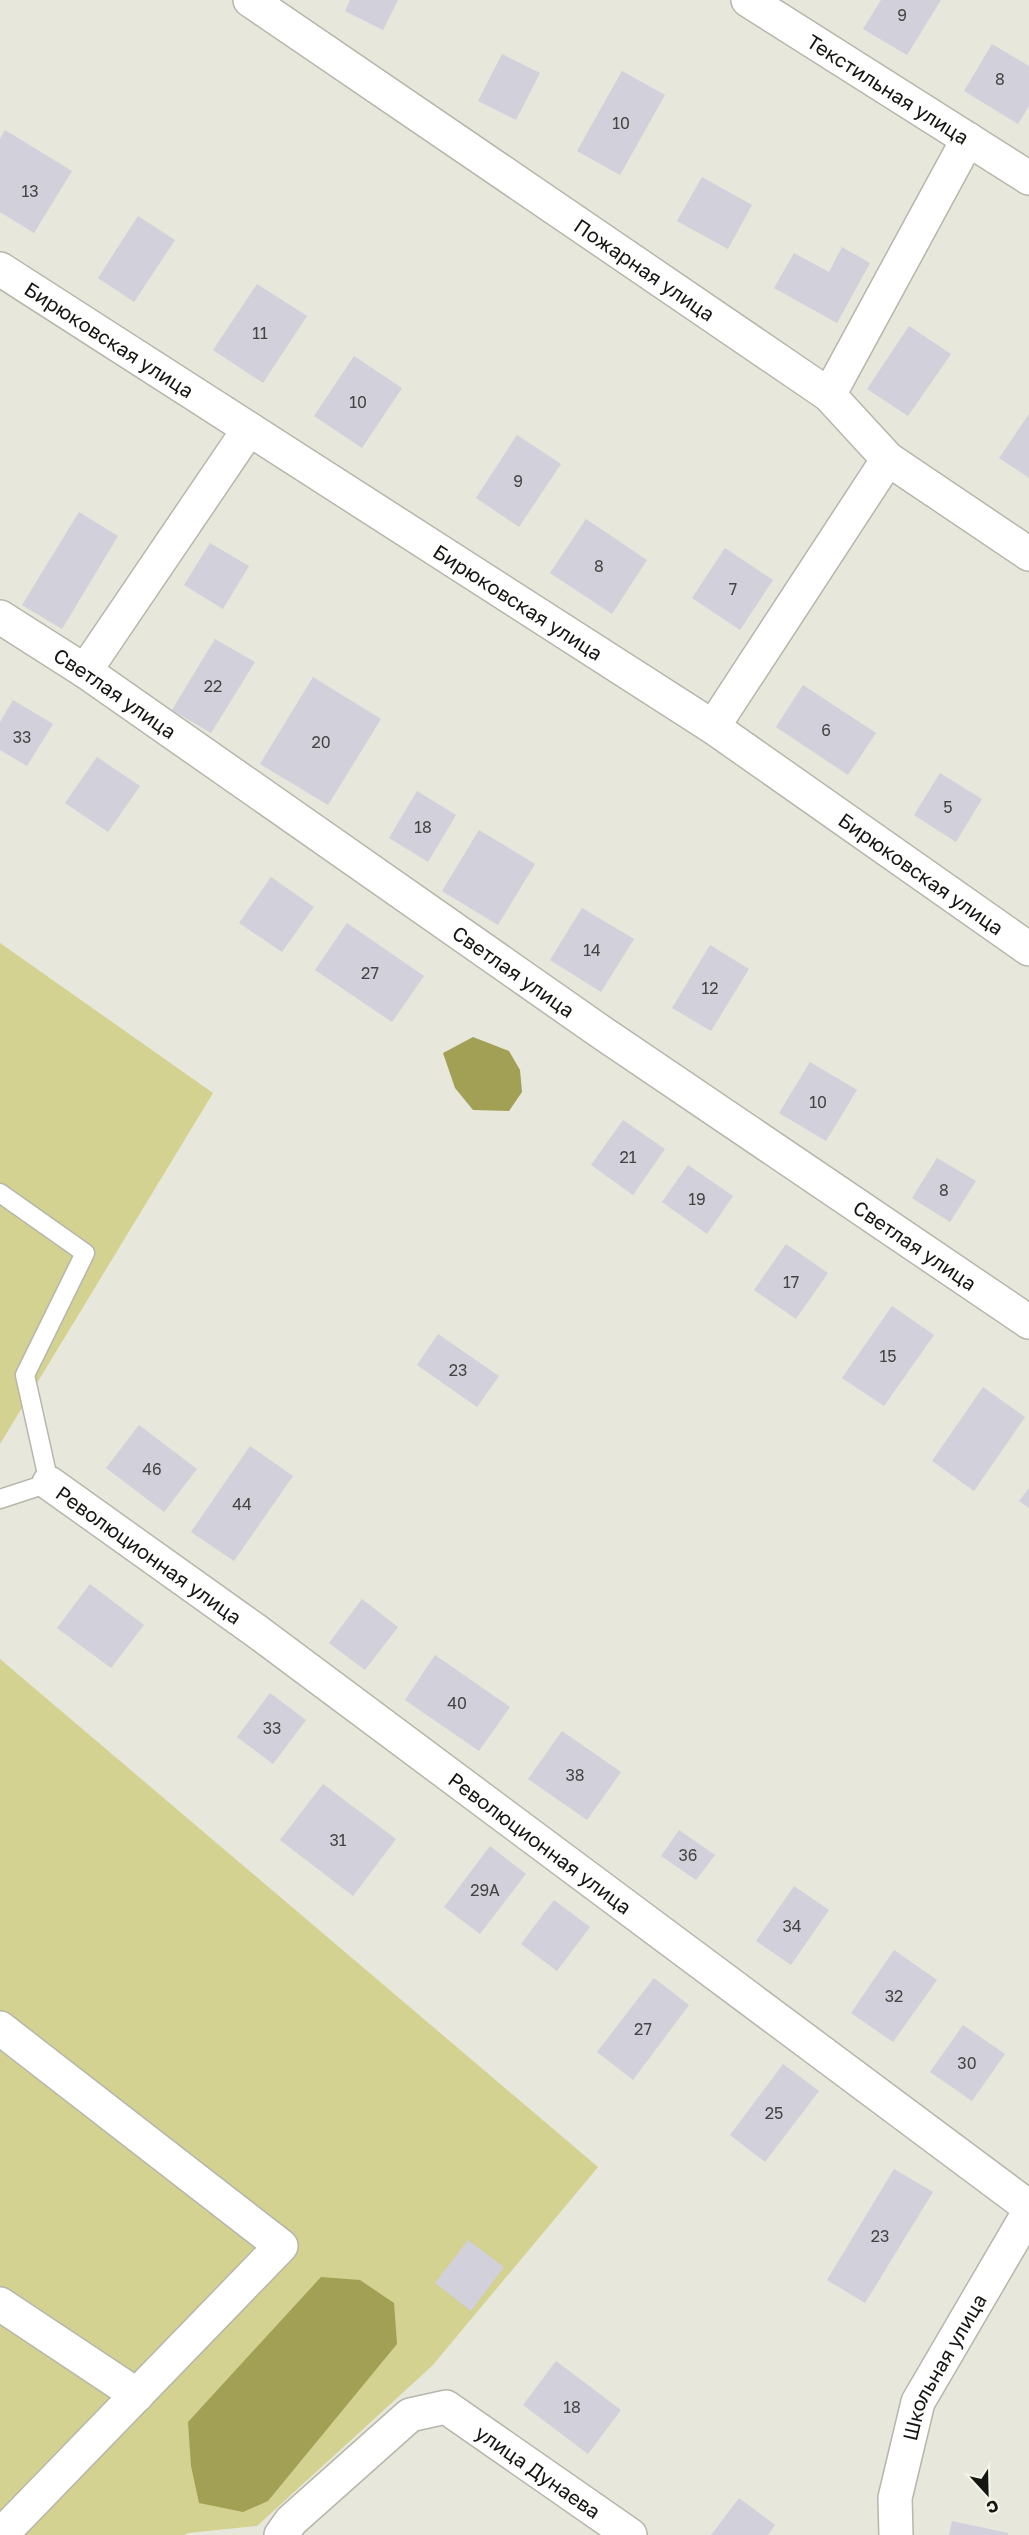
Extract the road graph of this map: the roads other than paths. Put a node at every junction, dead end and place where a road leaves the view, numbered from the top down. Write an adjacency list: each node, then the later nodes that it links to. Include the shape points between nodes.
1 (250, 0): 6 (street, Пожарная улица)
2 (748, 0): 3 (street, Текстильная улица)
3 (968, 139): 4 (street, Текстильная улица); 6 (street)
4 (1029, 178)
5 (0, 269): 7 (street, Бирюковская улица)
6 (829, 395): 8 (street, Пожарная улица)
7 (249, 429): 11 (street); 12 (street, Бирюковская улица)
8 (888, 459): 9 (street, Пожарная улица); 12 (street)
9 (1029, 554)
10 (0, 617): 11 (street, Светлая улица)
11 (85, 671): 15 (street, Светлая улица, via 601,1032)
12 (713, 727): 13 (street, Бирюковская улица)
13 (1029, 950)
14 (0, 1193): 16 (lane, via 85,1253 25,1375)
15 (1029, 1322)
16 (49, 1483): 17 (lane); 19 (street, Революционная улица, via 255,1630)
17 (0, 1499)
18 (0, 2028): 22 (street, via 281,2246)
19 (1029, 2207)
20 (1029, 2212): 26 (street, Школьная улица, via 918,2402 895,2498)
21 (0, 2304): 22 (street)
22 (137, 2395): 23 (street)
23 (1, 2535)
24 (282, 2535): 25 (street, улица Дунаева, via 291,2521 410,2415 446,2407)
25 (630, 2535)
26 (896, 2535)

